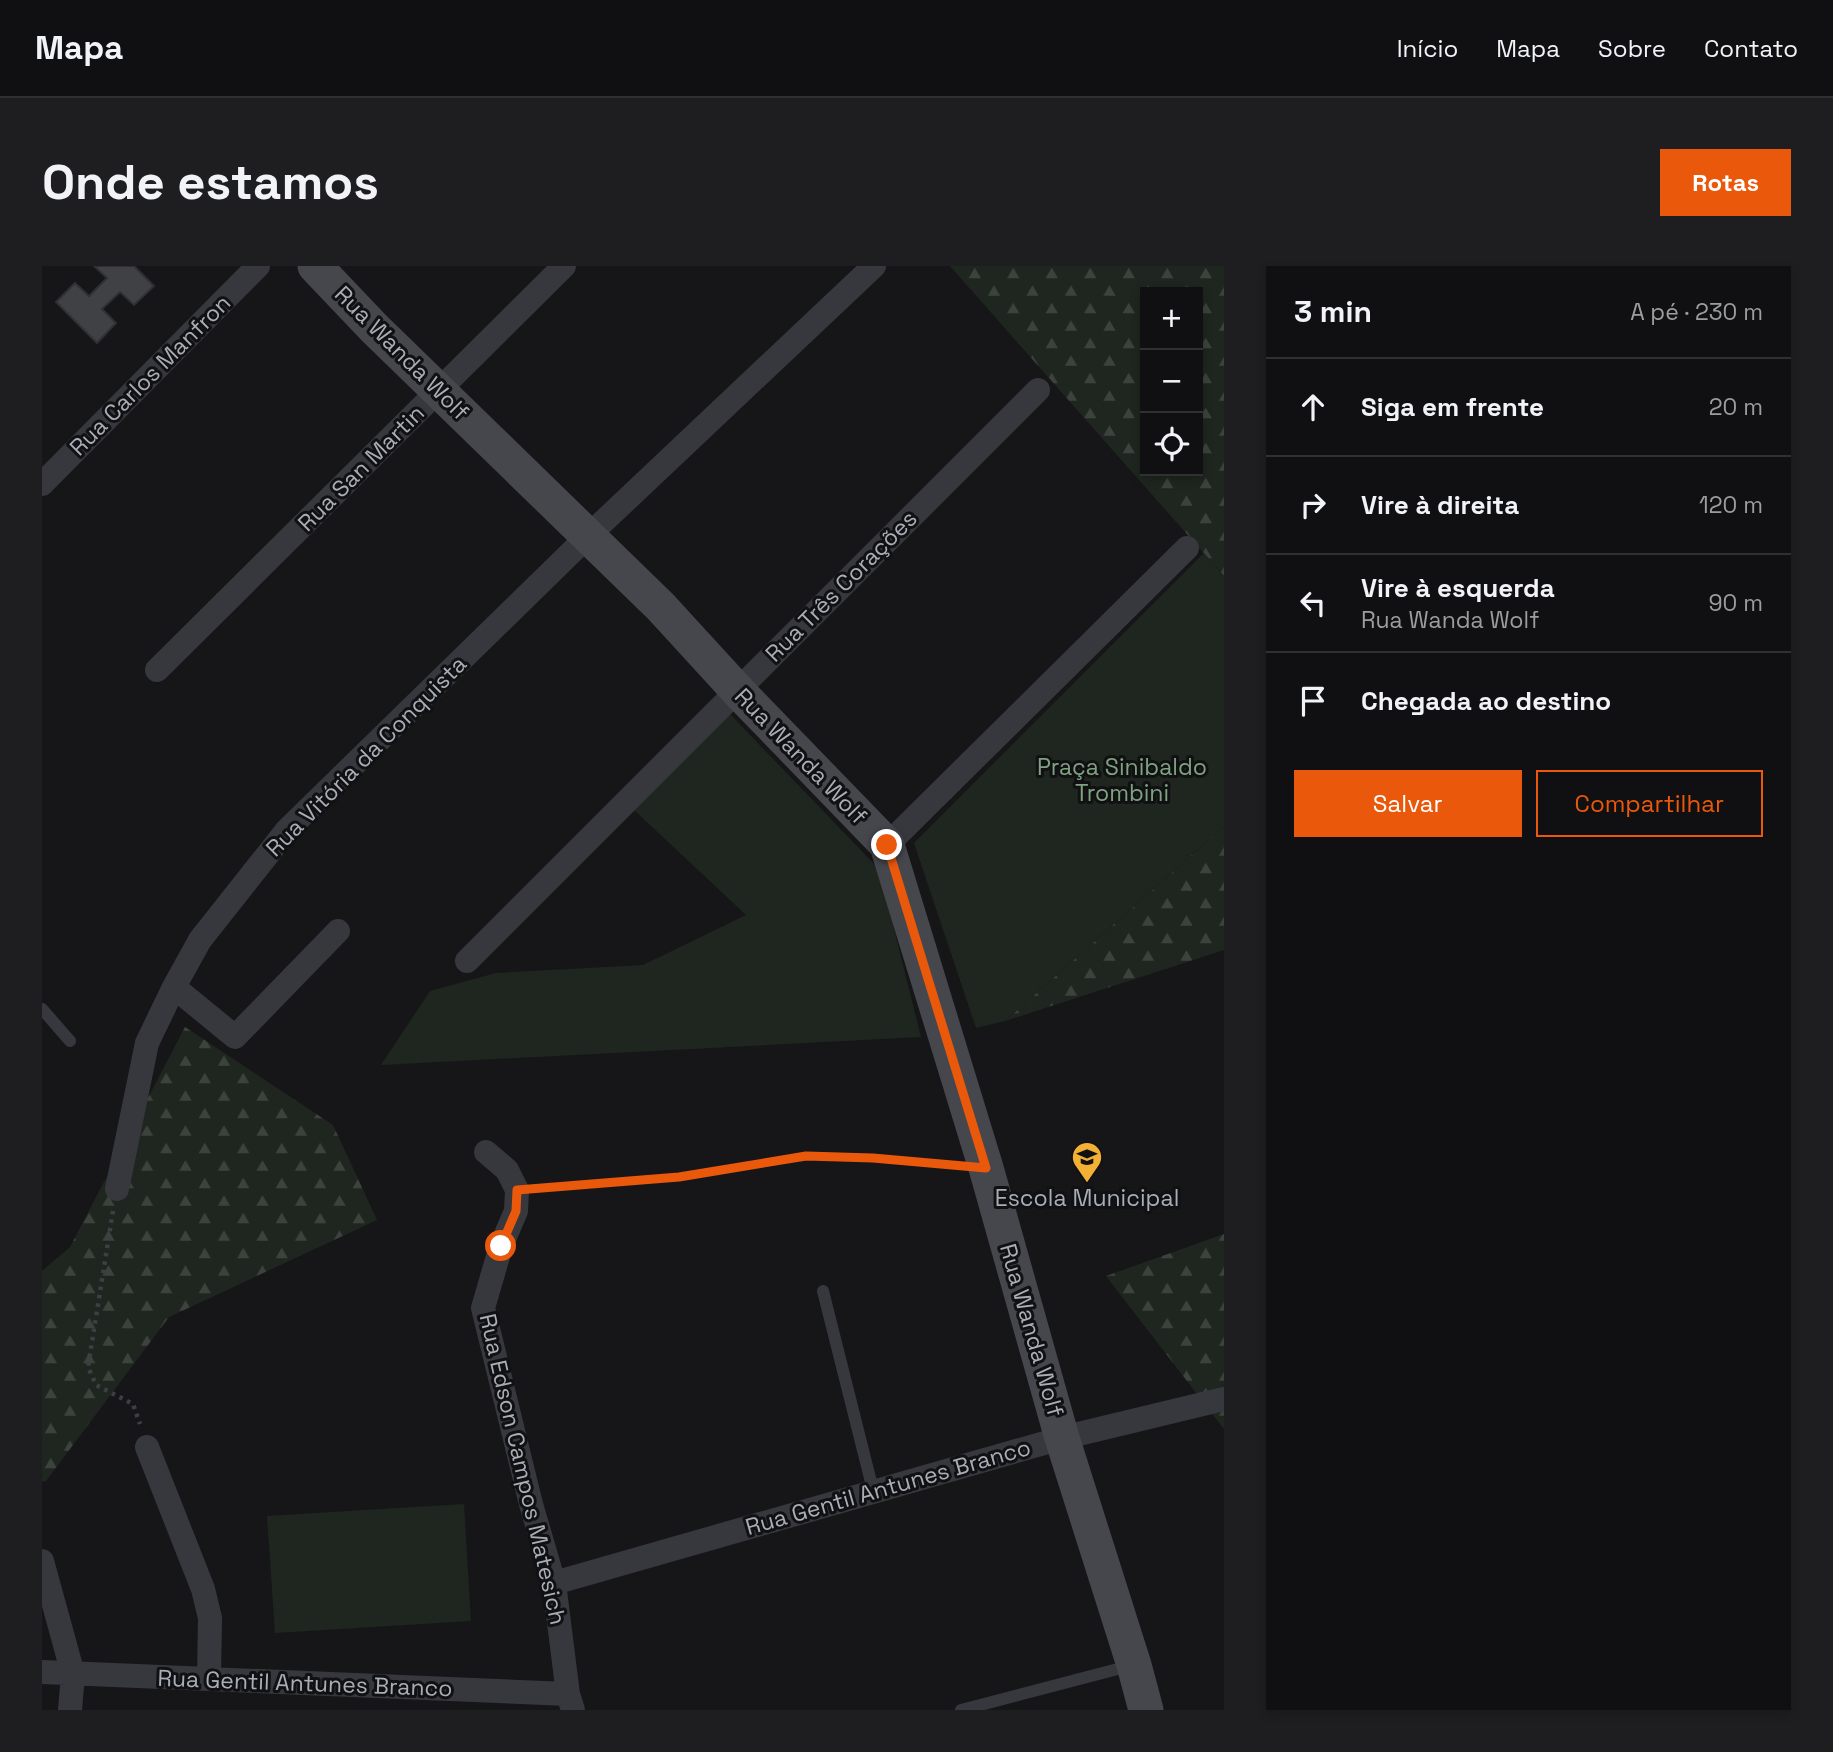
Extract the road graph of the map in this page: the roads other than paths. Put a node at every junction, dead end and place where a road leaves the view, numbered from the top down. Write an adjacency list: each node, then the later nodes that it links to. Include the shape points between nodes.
1 (258, 266): 7 (street, Rua Carlos Manfron)
2 (315, 266): 5 (street, Rua Wanda Wolf)
3 (564, 266): 5 (street, Rua San Martin)
4 (874, 266): 8 (street, Rua Vitória da Conquista)
5 (439, 390): 8 (street, Rua Wanda Wolf); 10 (street, Rua San Martin)
6 (1038, 390): 11 (street, Rua Três Corações)
7 (42, 484)
8 (587, 537): 11 (street, Rua Wanda Wolf, via 661,607); 15 (street, Rua Vitória da Conquista, via 287,830 200,940)
9 (1186, 548): 12 (street)
10 (158, 670)
11 (737, 690): 12 (street, Rua Wanda Wolf); 14 (street, Rua Três Corações)
12 (887, 845): 22 (street, Rua Wanda Wolf, via 986,1168)
13 (338, 931): 15 (street, via 235,1037)
14 (467, 961)
15 (174, 987): 19 (street, Rua Vitória da Conquista, via 147,1043)
16 (42, 1009): 17 (lane)
17 (70, 1041)
18 (486, 1152): 26 (street, Rua Edson Campos Matesich, via 507,1170 517,1190 516,1211 483,1308)
19 (117, 1189)
20 (823, 1291): 24 (lane)
21 (1224, 1399): 22 (street, Rua Gentil Antunes Branco)
22 (1062, 1438): 24 (street, Rua Gentil Antunes Branco); 27 (street, Rua Wanda Wolf)
23 (148, 1447): 30 (street, via 203,1589 209,1618)
24 (873, 1490): 26 (street, Rua Gentil Antunes Branco)
25 (42, 1561): 29 (street)
26 (554, 1583): 31 (street, Rua Edson Campos Matesich)
27 (1134, 1665): 33 (lane); 34 (street, Rua Wanda Wolf)
28 (42, 1672): 29 (street, Rua Gentil Antunes Branco)
29 (74, 1674): 30 (street, Rua Gentil Antunes Branco); 32 (street)
30 (209, 1678): 31 (street, Rua Gentil Antunes Branco)
31 (571, 1702)
32 (70, 1710)
33 (961, 1710)
34 (1146, 1710)

